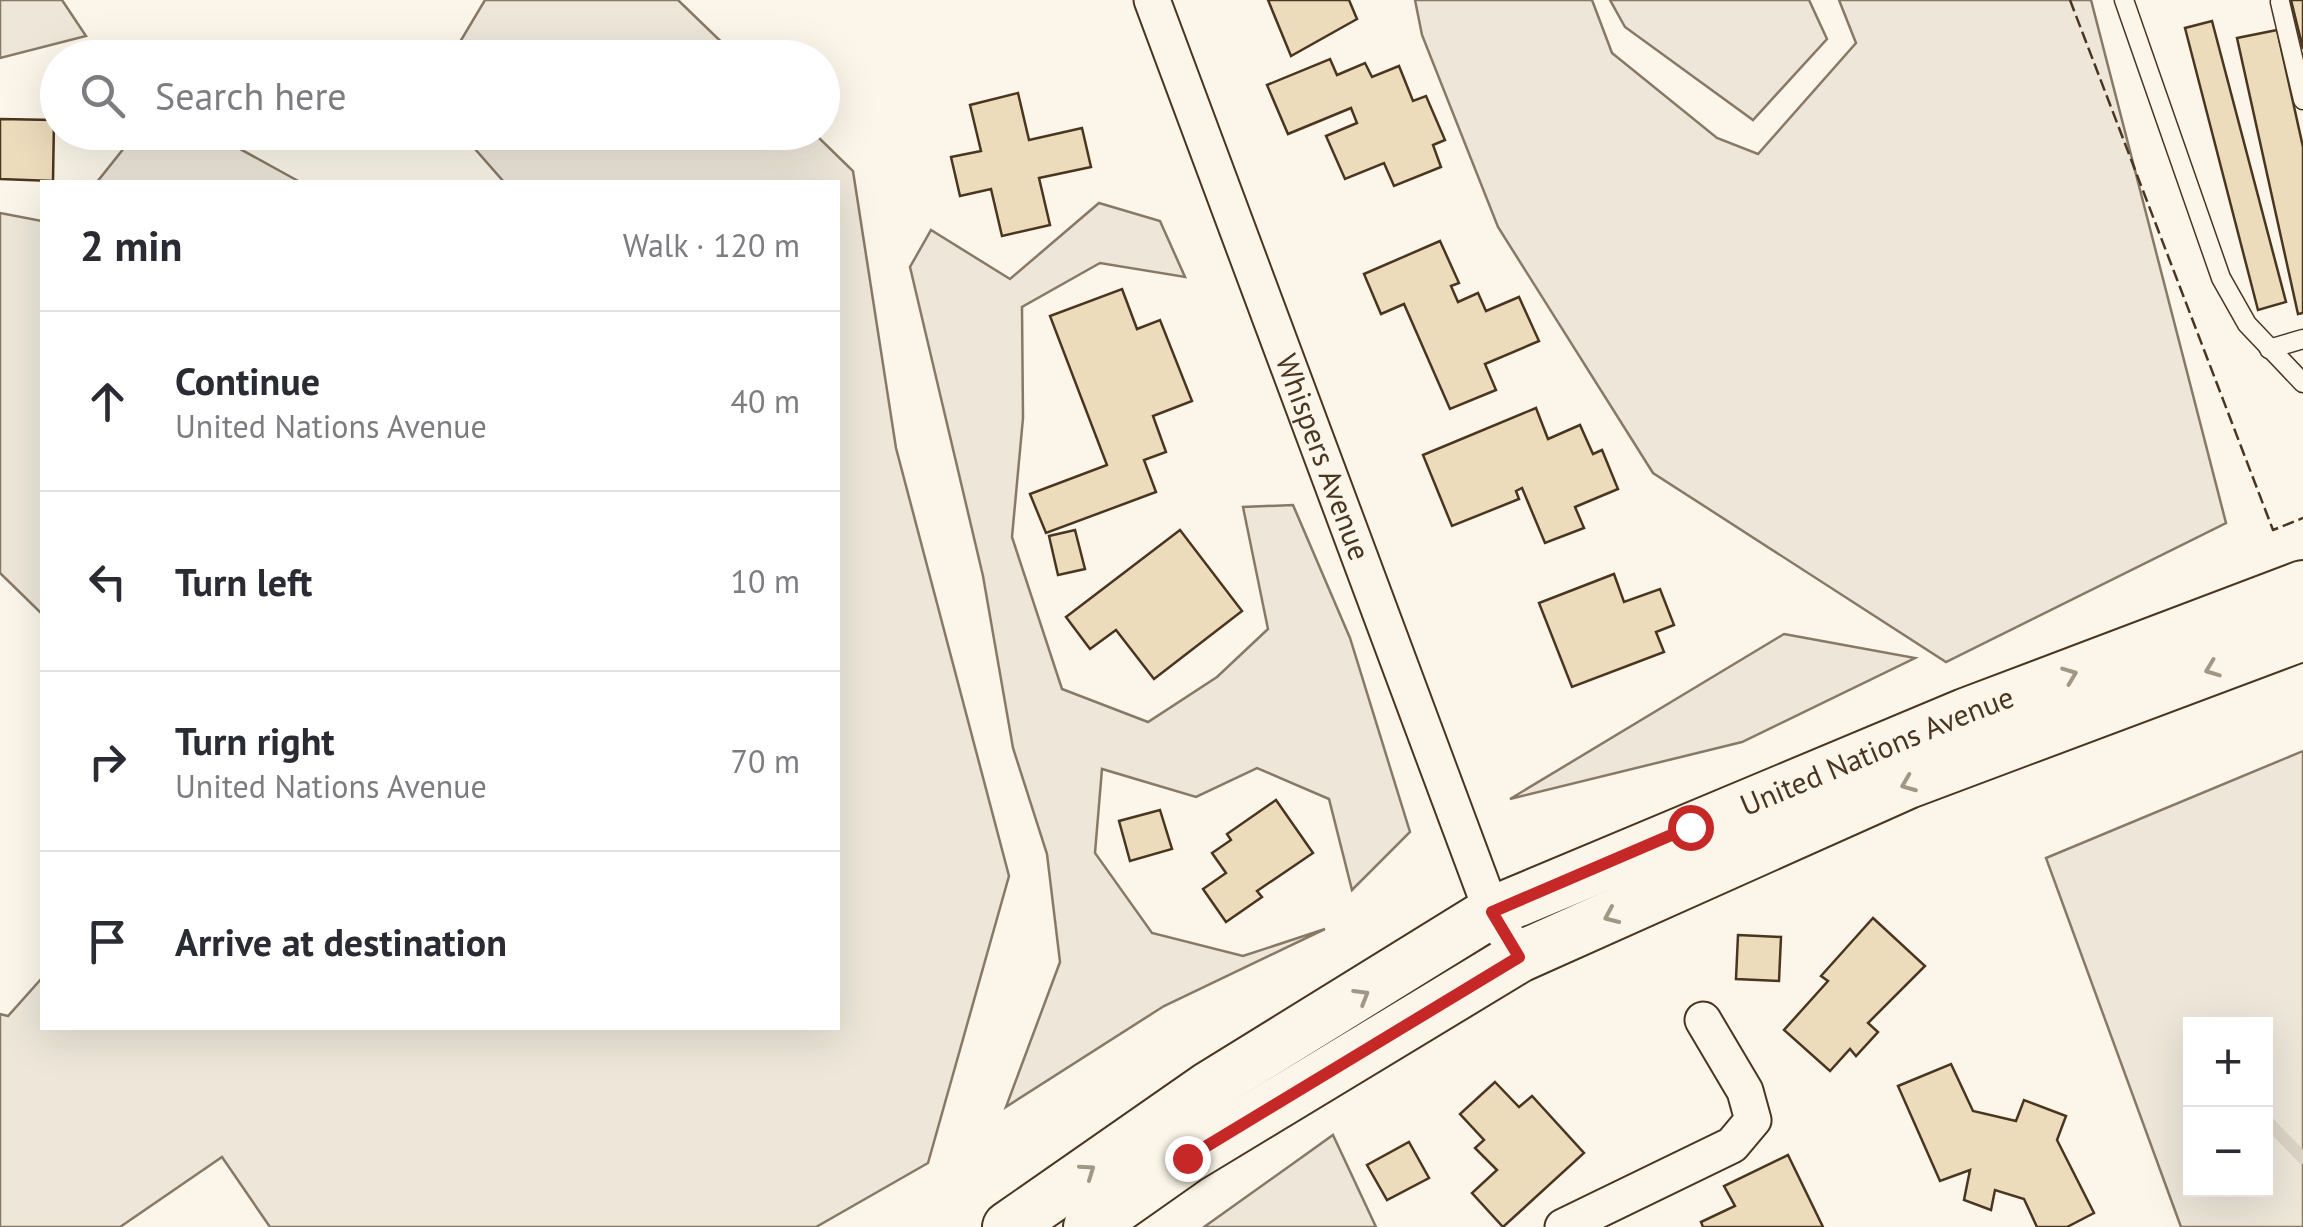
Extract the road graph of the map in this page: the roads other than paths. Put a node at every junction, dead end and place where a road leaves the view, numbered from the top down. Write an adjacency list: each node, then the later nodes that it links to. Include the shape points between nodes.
1 (1152, 0): 10 (street, Whispers Avenue)
2 (2124, 0): 6 (lane, via 2221,278 2246,324)
3 (2280, 2): 4 (lane)
4 (2303, 100)
5 (2303, 339): 6 (lane)
6 (2269, 349): 7 (lane)
7 (2303, 383)
8 (2303, 586): 10 (street, United Nations Avenue, one-way to 8, via 1965,714)
9 (2303, 635): 11 (street, United Nations Avenue, one-way to 11, via 1908,783)
10 (1492, 912): 11 (street, Whispers Avenue); 13 (street, United Nations Avenue, one-way to 10, via 1209,1086)
11 (1519, 957): 14 (street, United Nations Avenue, via 1187,1158)
12 (1702, 1020): 15 (street, via 1745,1091 1753,1120 1732,1145)
13 (1008, 1227)
14 (1089, 1227)
15 (1563, 1227)

